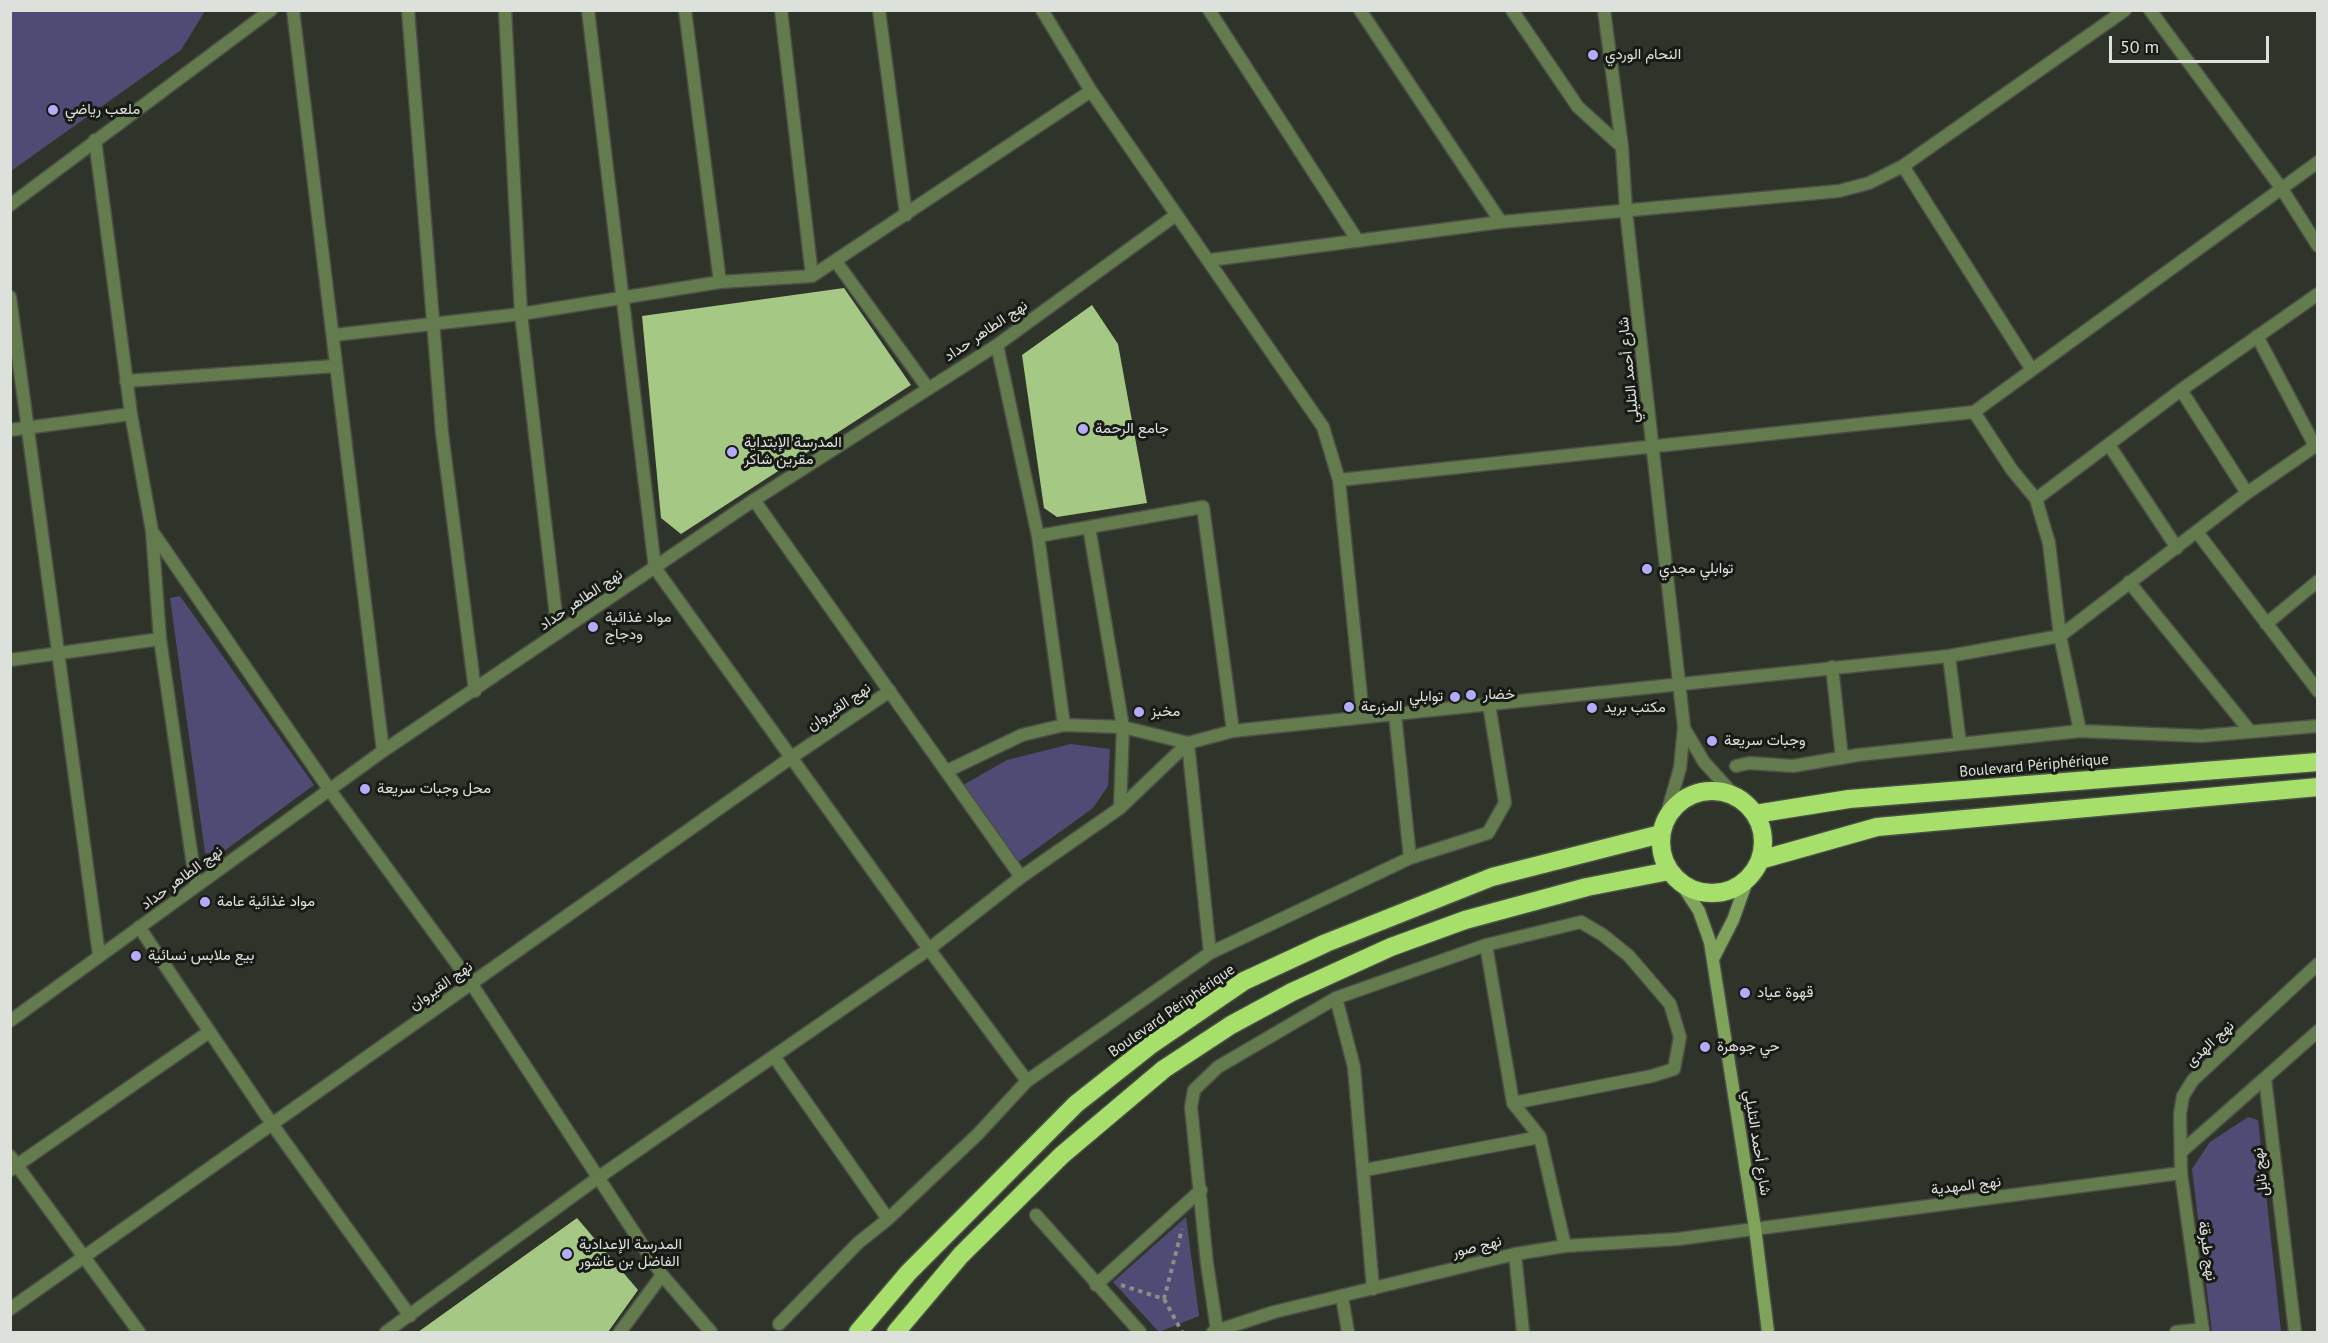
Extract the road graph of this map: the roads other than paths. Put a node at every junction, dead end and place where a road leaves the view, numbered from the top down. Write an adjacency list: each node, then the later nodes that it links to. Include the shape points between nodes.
1 (271, 10): 17 (street)
2 (293, 10): 38 (street)
3 (408, 10): 37 (street)
4 (505, 10): 36 (street)
5 (588, 10): 34 (street)
6 (685, 10): 32 (street)
7 (781, 10): 31 (street)
8 (879, 10): 24 (street)
9 (1042, 10): 16 (street)
10 (1209, 10): 27 (street)
11 (1360, 10): 26 (street)
12 (1512, 10): 18 (street, via 1578,107)
13 (1604, 10): 18 (street, شارع أحمد التليلي)
14 (2125, 10): 20 (street)
15 (2150, 10): 21 (street)
16 (1091, 91): 24 (street); 25 (street)
17 (95, 140): 22 (street); 43 (street)
18 (1622, 147): 23 (street, شارع أحمد التليلي)
19 (2318, 162): 21 (street)
20 (1903, 166): 23 (street, via 1869,183 1839,191); 42 (street)
21 (2282, 189): 28 (street); 42 (street)
22 (10, 206)
23 (1626, 211): 26 (street); 52 (street, شارع أحمد التليلي)
24 (906, 215): 30 (street)
25 (1176, 215): 29 (street); 40 (street, نهج الطاهر حداد)
26 (1501, 222): 27 (street)
27 (1358, 241): 29 (street)
28 (2318, 246)
29 (1210, 260): 53 (street, via 1323,427)
30 (837, 262): 31 (street); 44 (street)
31 (812, 276): 32 (street)
32 (720, 282): 34 (street)
33 (2318, 294): 39 (street)
34 (623, 295): 36 (street); 62 (street)
35 (10, 297): 48 (street)
36 (521, 314): 37 (street); 66 (street)
37 (435, 323): 38 (street); 75 (street, via 442,433)
38 (334, 335): 41 (street)
39 (2258, 336): 45 (street); 51 (street)
40 (997, 345): 44 (street, نهج الطاهر حداد); 60 (street)
41 (335, 366): 43 (street); 89 (street)
42 (2032, 370): 46 (street)
43 (126, 381): 47 (street)
44 (927, 387): 56 (street, نهج الطاهر حداد)
45 (2181, 390): 50 (street); 54 (street)
46 (1974, 412): 52 (street); 55 (street)
47 (131, 414): 48 (street); 58 (street)
48 (27, 428): 49 (street); 69 (street)
49 (10, 430)
50 (2109, 445): 55 (street); 61 (street)
51 (2316, 445): 54 (street)
52 (1653, 446): 53 (street); 73 (street, شارع أحمد التليلي)
53 (1339, 480): 79 (street)
54 (2247, 493): 59 (street)
55 (2036, 499): 67 (street, via 2049,543)
56 (754, 500): 62 (street, نهج الطاهر حداد); 76 (street)
57 (1089, 527): 60 (street); 82 (street); 85 (street, via 1203,507)
58 (152, 531): 68 (street); 96 (street)
59 (2198, 532): 61 (street); 65 (street)
60 (1038, 536): 80 (street)
61 (2177, 548): 64 (street)
62 (655, 568): 66 (street, نهج الطاهر حداد); 90 (street)
63 (2318, 581): 65 (street)
64 (2129, 582): 67 (street); 84 (street)
65 (2266, 624): 74 (street)
66 (558, 633): 75 (street, نهج الطاهر حداد)
67 (2060, 636): 70 (street); 86 (street)
68 (160, 639): 69 (street); 107 (street)
69 (58, 655): 71 (street); 112 (street)
70 (1949, 656): 72 (street); 88 (street)
71 (10, 660)
72 (1832, 667): 73 (street); 91 (street)
73 (1680, 684): 77 (street); 83 (street, شارع أحمد التليلي)
74 (2317, 689)
75 (475, 691): 89 (street, نهج الطاهر حداد)
76 (890, 691): 90 (street, نهج القيروان); 94 (street)
77 (1489, 704): 78 (street); 101 (street, via 1505,803 1488,833)
78 (1395, 714): 79 (street); 101 (street)
79 (1363, 717): 85 (street)
80 (1064, 725): 82 (street); 94 (street, via 1022,735)
81 (2318, 726): 84 (street)
82 (1123, 727): 87 (street); 98 (street)
83 (1684, 727): 97 (street, via 1704,762); 100 (street, via 1680,768)
84 (2249, 730): 86 (street, via 2201,736)
85 (1233, 731): 87 (street)
86 (2080, 731): 88 (street)
87 (1188, 743): 98 (street); 111 (street)
88 (1960, 744): 91 (street)
89 (383, 751): 96 (street, نهج الطاهر حداد)
90 (792, 757): 110 (street); 115 (street, نهج القيروان)
91 (1842, 758): 93 (street, via 1792,765)
92 (2318, 762): 99 (highway, Boulevard Périphérique, via 1849,799)
93 (1736, 766)
94 (947, 771): 104 (street)
95 (2318, 787): 102 (highway, via 1877,827)
96 (329, 789): 107 (street, نهج الطاهر حداد); 115 (street)
97 (1735, 796): 99 (highway); 100 (highway, via 1719,791 1688,797 1674,807)
98 (1120, 808): 104 (street)
99 (1755, 814): 102 (highway, via 1763,845)
100 (1663, 827): 103 (highway, via 1661,853); 152 (highway, Boulevard Périphérique, via 1492,877 1326,943 1244,981 1152,1044 1076,1104 908,1273)
101 (1410, 858): 111 (street)
102 (1760, 860): 105 (highway)
103 (1669, 871): 106 (highway); 153 (highway, via 1587,887 1466,920 1391,947 1231,1025 1164,1069 1062,1155 961,1255)
104 (1021, 877): 110 (street)
105 (1748, 878): 106 (highway, via 1734,889 1717,894); 113 (street)
106 (1682, 885): 113 (street, شارع أحمد التليلي, via 1699,912)
107 (196, 886): 108 (street, نهج الطاهر حداد)
108 (139, 927): 112 (street, نهج الطاهر حداد); 120 (street)
109 (1486, 945): 116 (street); 124 (street); 124 (street, via 1581,922 1647,974 1670,1004 1680,1037 1674,1069 1665,1073)
110 (929, 949): 121 (street); 123 (street)
111 (1210, 953): 123 (street)
112 (99, 955): 118 (street, نهج الطاهر حداد)
113 (1713, 959): 135 (street, شارع أحمد التليلي)
114 (2318, 964): 127 (street, نهج الهدى, via 2193,1080 2183,1096)
115 (471, 983): 125 (street, نهج القيروان); 131 (street)
116 (1336, 998): 129 (street, via 1354,1067); 132 (street, via 1218,1067 1194,1090 1191,1107)
117 (10, 1006): 118 (street)
118 (11, 1021)
119 (2318, 1031): 122 (street)
120 (209, 1032): 125 (street); 128 (street)
121 (775, 1058): 131 (street); 134 (street)
122 (2265, 1078): 127 (street); 159 (street, نهج نابل)
123 (1027, 1081): 134 (street, via 978,1134)
124 (1513, 1103): 126 (street)
125 (272, 1124): 138 (street, نهج القيروان); 144 (street)
126 (1540, 1137): 129 (street); 136 (street)
127 (2181, 1152): 130 (street, نهج الهدى)
128 (12, 1164): 138 (street)
129 (1365, 1170): 141 (street)
130 (2181, 1173): 135 (street, نهج المهدية); 147 (street, نهج طبرقة)
131 (599, 1178): 139 (street); 144 (street)
132 (1201, 1190): 140 (street); 146 (street)
133 (1036, 1215): 140 (street)
134 (888, 1219): 145 (street, via 858,1243)
135 (1755, 1228): 136 (street, نهج صور, via 1678,1239); 157 (street, شارع أحمد التليلي)
136 (1565, 1245): 137 (street, نهج صور)
137 (1515, 1254): 141 (street, نهج صور); 156 (street)
138 (85, 1255): 143 (street, نهج القيروان); 148 (street)
139 (662, 1275): 150 (street); 151 (street)
140 (1096, 1285): 154 (street)
141 (1373, 1288): 142 (street, نهج صور)
142 (1342, 1297): 146 (street, نهج صور, via 1274,1312); 155 (street)
143 (10, 1309)
144 (410, 1316): 149 (street)
145 (778, 1324)
146 (1215, 1331)
147 (2203, 1331): 158 (street)
148 (139, 1332)
149 (386, 1332)
150 (620, 1332)
151 (711, 1332)
152 (858, 1332)
153 (896, 1332)
154 (1140, 1332)
155 (1348, 1332)
156 (1523, 1332)
157 (1768, 1332)
158 (2176, 1332)
159 (2295, 1332)

